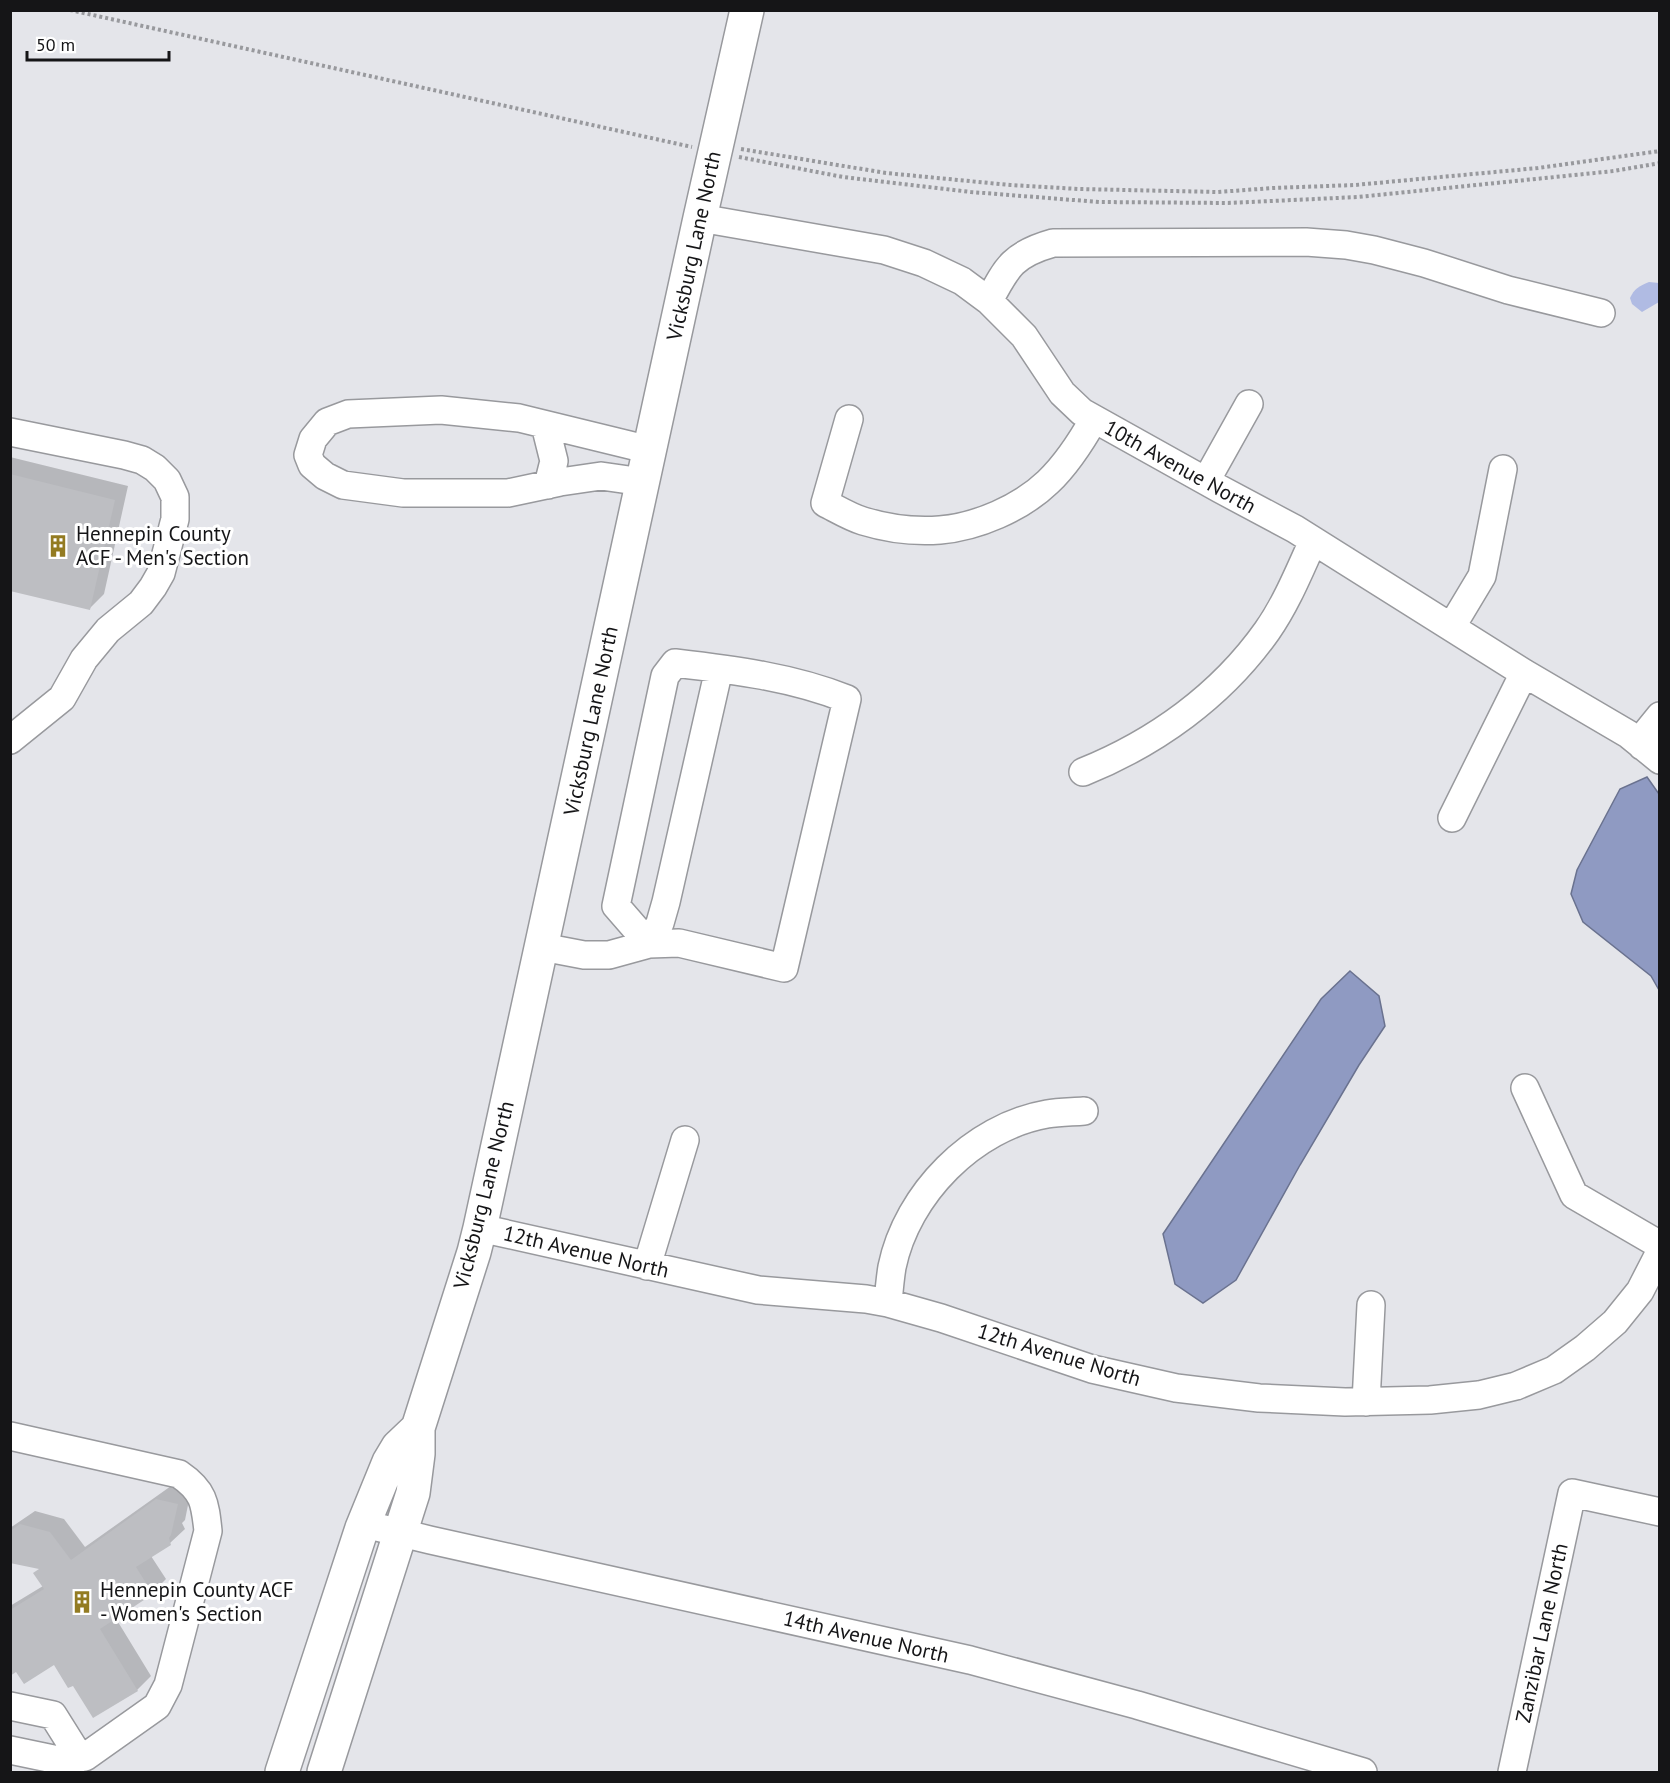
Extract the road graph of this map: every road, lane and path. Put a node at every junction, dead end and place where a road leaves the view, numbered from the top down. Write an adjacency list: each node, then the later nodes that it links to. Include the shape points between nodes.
1 (70, 10): 4 (path)
2 (747, 10): 4 (main road, Vicksburg Lane North)
3 (1659, 151): 4 (path, via 1526,169 1218,192 1010,185 886,173 742,148)
4 (716, 152): 5 (path, via 855,178 971,192 1111,202 1228,203 1358,197); 6 (main road, Vicksburg Lane North)
5 (1659, 164)
6 (700, 218): 7 (street, 10th Avenue North, via 884,250 952,276); 14 (main road, Vicksburg Lane North)
7 (989, 301): 8 (street, via 1014,261 1032,249 1053,243 1306,242 1374,250); 11 (street, 10th Avenue North, via 1024,336 1062,393)
8 (1601, 313)
9 (1249, 404): 16 (street)
10 (849, 419): 11 (street, via 825,503 861,520 900,529 940,530 979,522 1031,495 1073,454)
11 (1094, 420): 16 (street, 10th Avenue North)
12 (545, 425): 14 (street); 18 (street, via 554,462); 18 (street, via 519,418 441,410 348,414 327,422 313,439 308,455 312,465 325,476 344,485 404,494 508,493)
13 (10, 432): 24 (street, via 142,460 167,480 175,497 176,519 160,573 141,603 108,630 84,659 62,698)
14 (650, 450): 17 (main road, Vicksburg Lane North)
15 (1503, 469): 20 (street, via 1482,576)
16 (1206, 481): 19 (street, 10th Avenue North)
17 (643, 482): 18 (street, via 601,476); 29 (main road, Vicksburg Lane North)
18 (548, 484)
19 (1312, 541): 20 (street, 10th Avenue North); 26 (street, via 1267,630 1236,670 1200,704 1159,734)
20 (1452, 626): 22 (street, 10th Avenue North)
21 (719, 669): 28 (street, via 666,903); 28 (street, via 675,663 665,676 616,906); 28 (street, via 800,683 848,699 790,946 784,968 679,944)
22 (1524, 673): 25 (street, 10th Avenue North, via 1628,734); 27 (street)
23 (1659, 716): 25 (street, via 1647,732)
24 (10, 740)
25 (1651, 753)
26 (1083, 772)
27 (1452, 818)
28 (649, 944): 29 (street, via 609,955)
29 (542, 947): 33 (main road, Vicksburg Lane North)
30 (1525, 1088): 34 (street, via 1574,1195)
31 (1084, 1111): 37 (street, via 1046,1114 1010,1125 977,1143 946,1168 922,1196 905,1229 892,1266)
32 (685, 1140): 36 (street)
33 (480, 1228): 36 (street, 12th Avenue North); 40 (main road, Vicksburg Lane North)
34 (1659, 1245)
35 (1659, 1252): 39 (street, 12th Avenue North, via 1640,1291 1615,1322 1554,1370 1516,1386 1479,1395)
36 (647, 1266): 37 (street, 12th Avenue North, via 758,1290)
37 (888, 1303): 39 (street, 12th Avenue North, via 1092,1369 1176,1388 1259,1398)
38 (1371, 1305): 39 (street)
39 (1366, 1402)
40 (418, 1428): 43 (main road, Vicksburg Lane North, via 389,1462); 44 (main road, Vicksburg Lane North, via 416,1477)
41 (10, 1436): 47 (street, via 179,1474 194,1484 205,1506 208,1531 168,1685 157,1706)
42 (1659, 1512): 51 (street, Zanzibar Lane North, via 1572,1493)
43 (364, 1524): 44 (street, 14th Avenue North); 48 (main road, Vicksburg Lane North)
44 (400, 1533): 49 (main road, Vicksburg Lane North); 50 (street, 14th Avenue North, via 970,1660)
45 (10, 1706): 47 (street, via 53,1715)
46 (10, 1750): 47 (street, via 58,1760)
47 (80, 1758)
48 (282, 1773)
49 (324, 1773)
50 (1363, 1773)
51 (1512, 1773)

